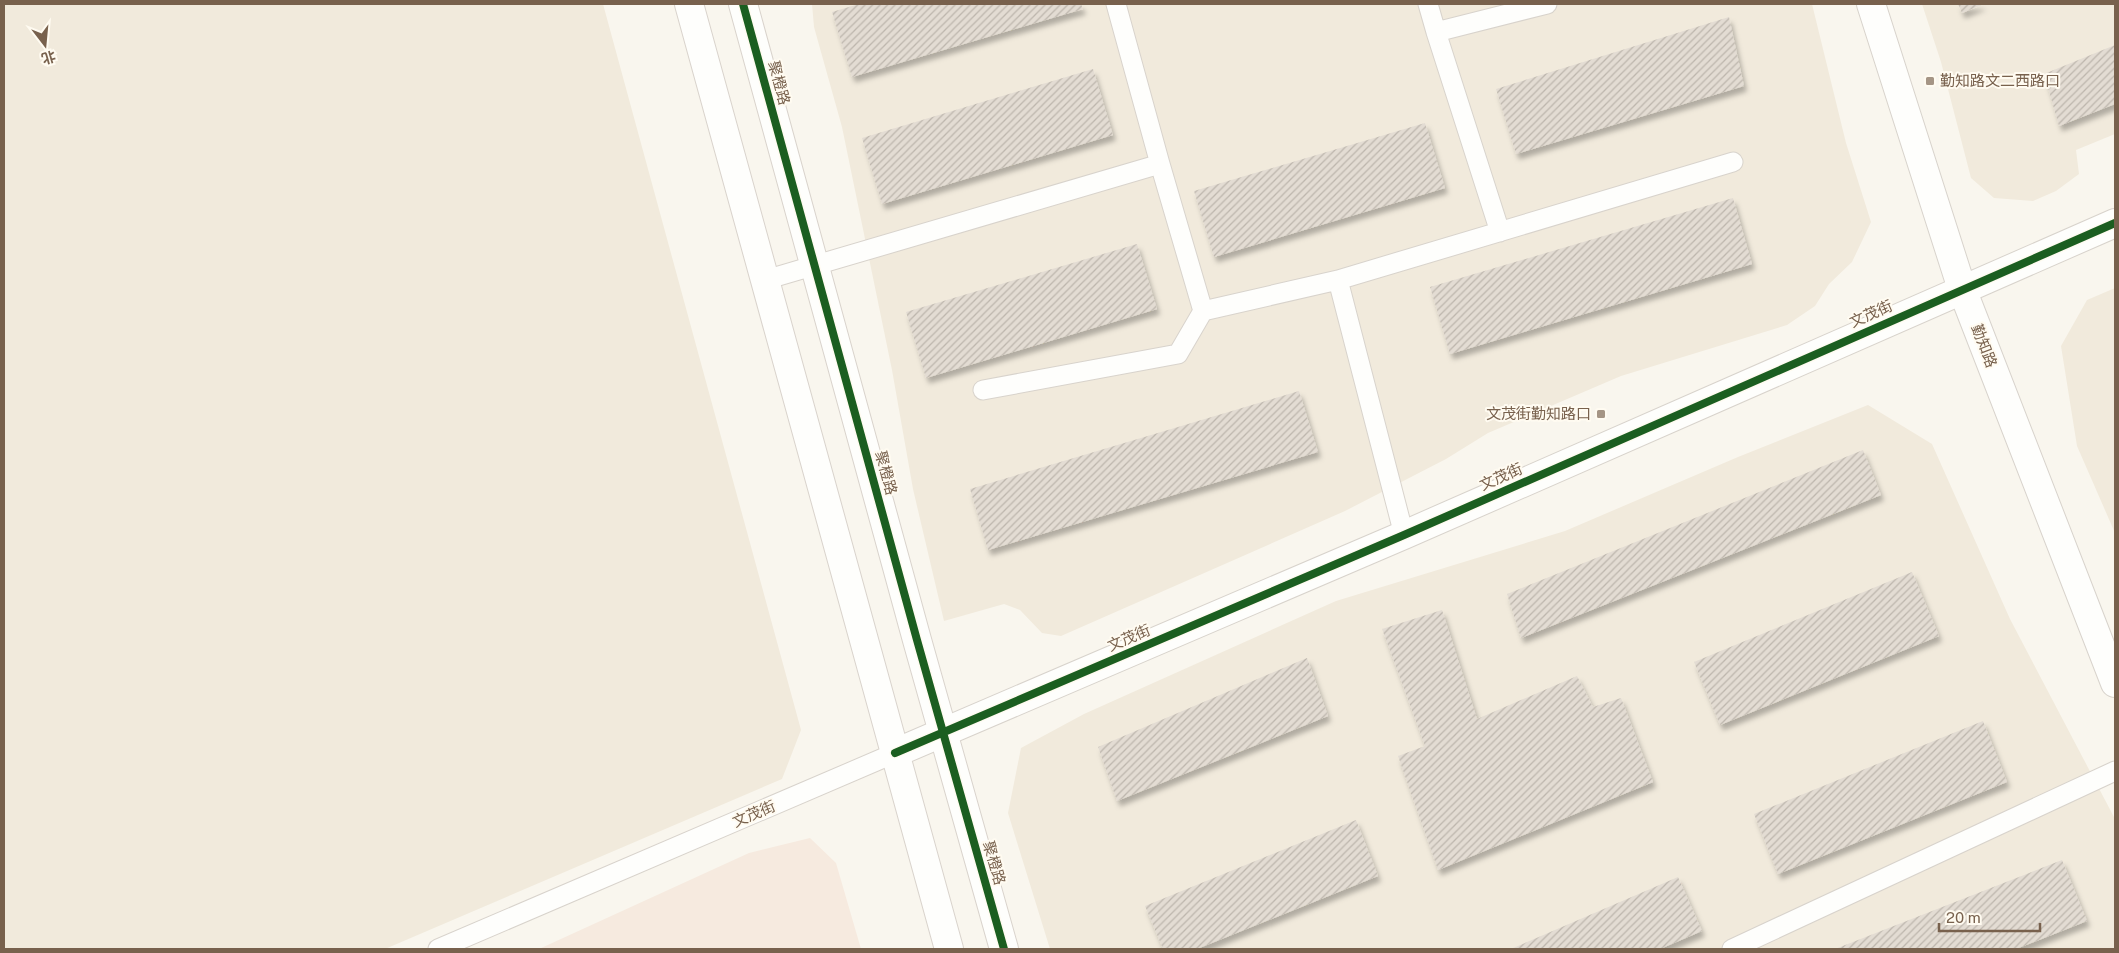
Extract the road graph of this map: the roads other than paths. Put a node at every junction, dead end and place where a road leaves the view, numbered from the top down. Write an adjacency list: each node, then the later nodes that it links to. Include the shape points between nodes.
1 (689, 4): 13 (street)
2 (743, 4): 12 (street, 聚橙路)
3 (1116, 4): 9 (lane)
4 (1428, 4): 7 (lane)
5 (1547, 4): 7 (lane)
6 (1871, 4): 15 (street, 勤知路)
7 (1436, 32): 11 (lane)
8 (1733, 162): 11 (lane)
9 (1160, 164): 12 (lane); 16 (lane)
10 (2115, 222): 15 (street, 文茂街)
11 (1500, 232): 14 (lane)
12 (815, 266): 13 (lane); 20 (street, 聚橙路)
13 (765, 280): 21 (street)
14 (1338, 280): 16 (lane); 18 (lane)
15 (1962, 289): 18 (street, 文茂街); 19 (street, 勤知路)
16 (1203, 311): 17 (lane, via 1178,354)
17 (983, 390)
18 (1404, 534): 20 (street, 文茂街)
19 (2115, 682)
20 (943, 733): 21 (street, 文茂街); 25 (street, 聚橙路)
21 (895, 753): 23 (lane, 文茂街); 24 (street)
22 (2115, 771): 26 (lane)
23 (438, 949)
24 (949, 949)
25 (1004, 949)
26 (1732, 949)

